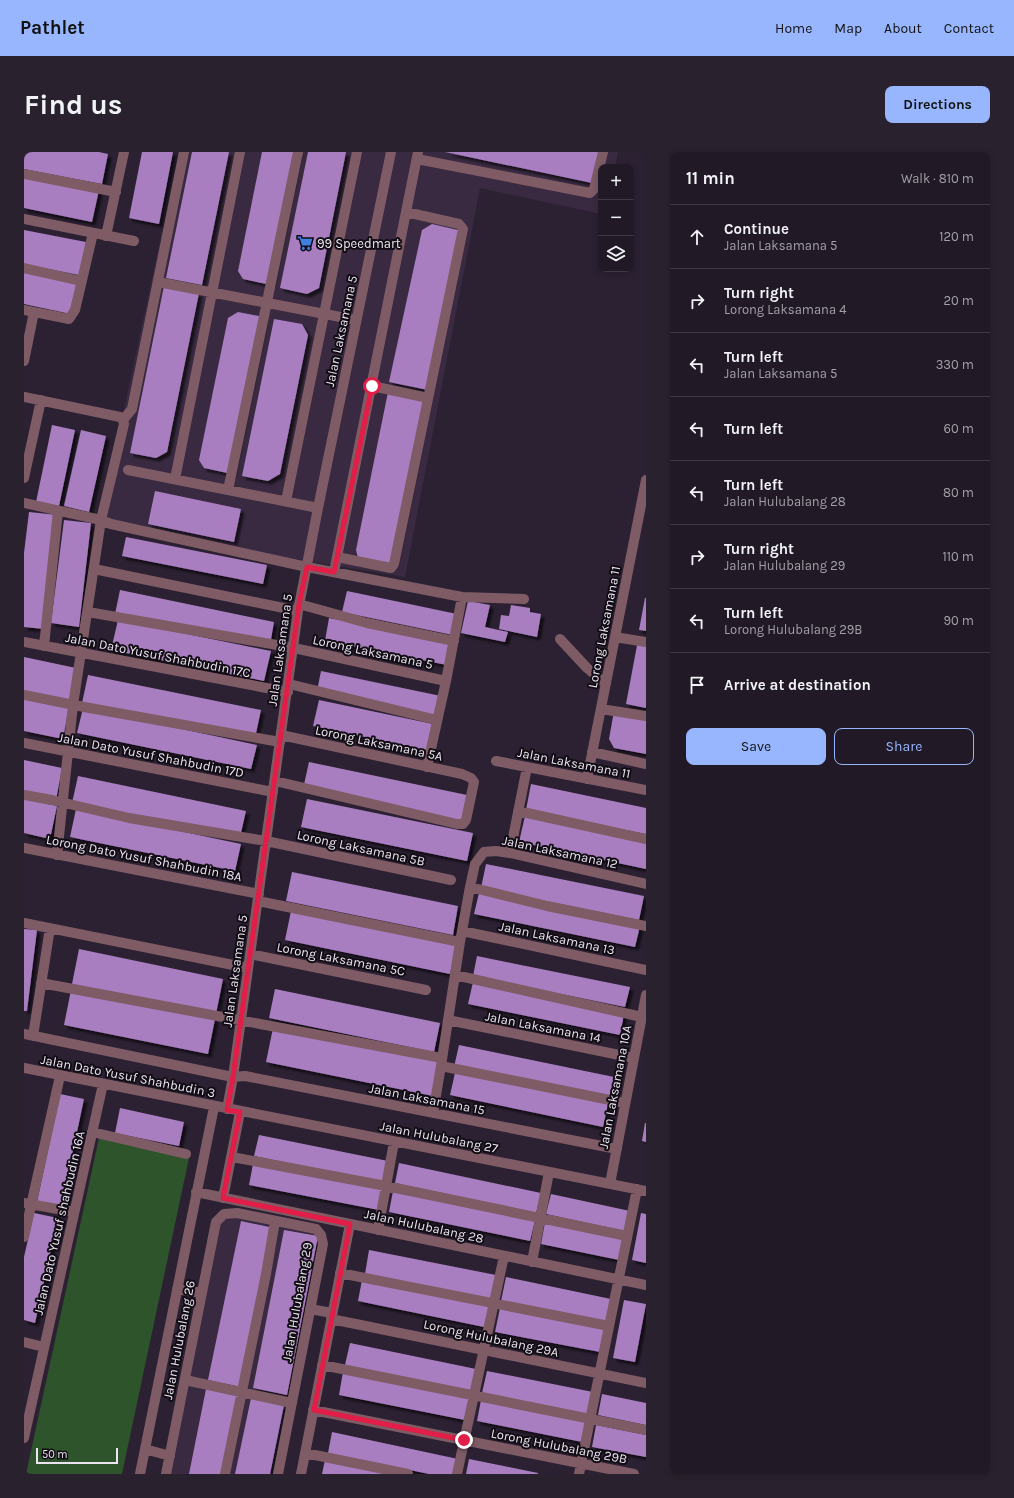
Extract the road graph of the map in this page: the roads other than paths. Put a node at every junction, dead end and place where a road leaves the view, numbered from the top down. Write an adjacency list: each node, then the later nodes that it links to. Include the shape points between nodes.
1 (124, 152): 10 (street)
2 (184, 152): 18 (street)
3 (240, 152): 19 (street)
4 (298, 152): 20 (street)
5 (357, 152): 23 (street)
6 (391, 152): 24 (street, Jalan Laksamana 5)
7 (603, 152): 8 (street, via 594,189 590,193)
8 (418, 156): 11 (street)
9 (24, 174): 10 (street)
10 (116, 192): 14 (street)
11 (406, 212): 26 (street); 28 (street, via 459,224 463,229)
12 (24, 219): 13 (street)
13 (93, 233): 14 (street); 17 (street)
14 (106, 236): 15 (street)
15 (134, 241)
16 (24, 268): 17 (street)
17 (81, 281): 22 (street, via 75,310 70,319)
18 (158, 282): 19 (street); 30 (street, via 132,409)
19 (212, 293): 20 (street); 33 (street)
20 (268, 303): 23 (street); 35 (street)
21 (24, 310): 22 (street)
22 (34, 312): 25 (street)
23 (324, 314): 24 (street); 37 (street)
24 (356, 320): 39 (street, Jalan Laksamana 5)
25 (24, 358)
26 (372, 386): 28 (street); 42 (street)
27 (24, 397): 29 (street)
28 (428, 398): 42 (street, via 394,564 390,568)
29 (41, 400): 30 (street, via 120,417); 32 (street)
30 (123, 420): 41 (street)
31 (128, 470): 33 (street)
32 (24, 478)
33 (175, 479): 35 (street)
34 (646, 480): 36 (street, Lorong Laksamana 11)
35 (228, 490): 37 (street)
36 (644, 497): 50 (street, Lorong Laksamana 11)
37 (286, 501): 39 (street)
38 (24, 503): 40 (street)
39 (318, 508): 43 (street, Jalan Laksamana 5)
40 (58, 511): 41 (street); 55 (street)
41 (101, 520): 43 (street); 44 (street)
42 (337, 557): 45 (street)
43 (307, 567): 45 (street); 48 (street, Jalan Laksamana 5)
44 (94, 570): 48 (street); 49 (street)
45 (334, 572): 46 (street)
46 (462, 597): 47 (street); 52 (street)
47 (524, 599)
48 (299, 608): 52 (street); 56 (street, Jalan Laksamana 5)
49 (88, 612): 56 (street, Lorong Laksamana 5); 57 (street)
50 (615, 637): 54 (street); 59 (street, Lorong Laksamana 11)
51 (560, 639): 59 (street)
52 (454, 641): 58 (street)
53 (24, 642): 55 (street, Jalan Dato Yusuf Shahbudin 17C)
54 (646, 642)
55 (44, 646): 57 (street, Jalan Dato Yusuf Shahbudin 17C)
56 (294, 648): 58 (street, Lorong Laksamana 5); 60 (street, Jalan Laksamana 5)
57 (81, 653): 60 (street, Jalan Dato Yusuf Shahbudin 17C); 62 (street)
58 (446, 681): 65 (street)
59 (606, 684): 63 (street, Lorong Laksamana 11)
60 (288, 688): 65 (street, Jalan Dato Yusuf Shahbudin 17C); 66 (street, Jalan Laksamana 5)
61 (24, 695): 62 (street, Lorong Laksamana 5A)
62 (73, 705): 66 (street, Lorong Laksamana 5A); 68 (street)
63 (601, 709): 64 (street); 69 (street, Lorong Laksamana 11)
64 (646, 716)
65 (437, 720): 72 (street)
66 (280, 739): 72 (street, Lorong Laksamana 5A); 75 (street, Jalan Laksamana 5)
67 (24, 743): 68 (street, Jalan Dato Yusuf Shahbudin 17D)
68 (69, 752): 77 (street, Jalan Dato Yusuf Shahbudin 17D); 79 (street)
69 (592, 752): 71 (street); 74 (street, Lorong Laksamana 11)
70 (496, 761): 73 (street, Jalan Laksamana 11)
71 (646, 764)
72 (427, 767): 75 (street, Lorong Laksamana 5A, via 462,774 474,782 463,824)
73 (527, 767): 74 (street, Jalan Laksamana 11); 80 (street)
74 (587, 779): 76 (street, Jalan Laksamana 11)
75 (275, 781): 77 (street, Jalan Laksamana 5)
76 (646, 790)
77 (273, 792): 82 (street, Jalan Laksamana 5)
78 (24, 795): 79 (street, Lorong Laksamana 5B)
79 (62, 803): 82 (street, Lorong Laksamana 5B, via 129,818); 85 (street)
80 (518, 812): 81 (street); 84 (street)
81 (646, 839)
82 (266, 841): 86 (street, Lorong Laksamana 5B); 89 (street, Jalan Laksamana 5)
83 (24, 848): 85 (street, Lorong Dato Yusuf Shahbudin 18A)
84 (510, 853): 87 (street, Jalan Laksamana 12); 88 (street, Jalan Laksamana 12, via 484,852 475,864)
85 (57, 855): 89 (street, Lorong Dato Yusuf Shahbudin 18A)
86 (452, 880)
87 (646, 884)
88 (470, 887): 91 (street); 93 (street)
89 (258, 897): 94 (street, Lorong Dato Yusuf Shahbudin 18A); 95 (street, Jalan Laksamana 5)
90 (24, 923): 92 (street)
91 (646, 926)
92 (50, 928): 96 (street); 99 (street)
93 (462, 931): 94 (street); 97 (street, Jalan Laksamana 13)
94 (460, 942): 98 (street)
95 (250, 954): 96 (street, Jalan Laksamana 5); 100 (street, Lorong Laksamana 5C)
96 (248, 968): 104 (street, Jalan Laksamana 5)
97 (646, 970)
98 (455, 975): 102 (street); 103 (street)
99 (41, 983): 104 (street); 105 (street)
100 (426, 990)
101 (646, 995): 102 (street, Jalan Laksamana 10A)
102 (642, 1017): 106 (street, Jalan Laksamana 10A)
103 (448, 1020): 106 (street, Jalan Laksamana 14); 107 (street)
104 (241, 1021): 107 (street); 110 (street, Jalan Laksamana 5)
105 (28, 1035): 110 (street, Jalan Laksamana 15)
106 (634, 1058): 112 (street, Jalan Laksamana 10A)
107 (442, 1062): 112 (street); 116 (street)
108 (24, 1068): 109 (street, Jalan Dato Yusuf Shahbudin 3)
109 (60, 1076): 111 (street, Jalan Dato Yusuf Shahbudin 3); 128 (street)
110 (233, 1077): 114 (street, Jalan Laksamana 5); 116 (street, Jalan Laksamana 15, via 245,1076)
111 (103, 1084): 113 (street, Jalan Dato Yusuf Shahbudin 3); 117 (street, Jalan Dato Yusuf shahbudin 16A)
112 (625, 1103): 119 (street, Jalan Laksamana 10A)
113 (214, 1107): 114 (street, Jalan Dato Yusuf Shahbudin 3); 126 (street)
114 (227, 1110): 115 (street, Jalan Hulubalang 27)
115 (240, 1112): 118 (street, Jalan Hulubalang 27); 121 (street)
116 (433, 1113): 119 (street, Jalan Laksamana 15)
117 (92, 1132): 120 (street); 129 (street, Jalan Dato Yusuf shahbudin 16A)
118 (394, 1142): 122 (street, Jalan Hulubalang 27); 124 (street)
119 (617, 1149): 123 (street, Jalan Laksamana 10A)
120 (186, 1154)
121 (232, 1157): 124 (street); 127 (street)
122 (549, 1172): 123 (street, Jalan Hulubalang 27); 131 (street)
123 (610, 1184): 125 (street, Jalan Hulubalang 27)
124 (386, 1186): 131 (street); 134 (street)
125 (641, 1190): 135 (street)
126 (196, 1192): 127 (street, Jalan Hulubalang 28); 142 (street)
127 (223, 1198): 133 (street, Jalan Hulubalang 28)
128 (28, 1204): 129 (street); 136 (street)
129 (74, 1212): 149 (street, Jalan Dato Yusuf shahbudin 16A)
130 (224, 1214): 132 (street, Jalan Hulubalang 29, via 237,1213); 143 (street, Jalan Hulubalang 26, via 216,1222)
131 (540, 1218): 135 (street); 138 (street)
132 (275, 1221): 145 (street, Jalan Hulubalang 29, via 316,1229 321,1235 323,1244); 155 (street)
133 (350, 1224): 134 (street, Jalan Hulubalang 28); 139 (street)
134 (378, 1230): 137 (street, Jalan Hulubalang 28)
135 (627, 1236): 140 (street)
136 (24, 1237)
137 (504, 1256): 138 (street, Jalan Hulubalang 28); 144 (street)
138 (532, 1262): 140 (street, Jalan Hulubalang 28)
139 (340, 1273): 144 (street); 146 (street)
140 (618, 1280): 141 (street, Jalan Hulubalang 28); 147 (street)
141 (646, 1285)
142 (177, 1289): 143 (street); 163 (street)
143 (202, 1293): 153 (street, Jalan Hulubalang 26)
144 (494, 1303): 147 (street); 150 (street)
145 (310, 1309): 146 (street, Lorong Hulubalang 29A); 157 (street, Jalan Hulubalang 29)
146 (332, 1316): 150 (street, Lorong Hulubalang 29A); 151 (street)
147 (609, 1326): 152 (street)
148 (24, 1342): 149 (street)
149 (44, 1347): 161 (street, Jalan Dato Yusuf shahbudin 16A)
150 (484, 1350): 152 (street, Lorong Hulubalang 29A); 156 (street)
151 (322, 1365): 156 (street); 158 (street)
152 (599, 1373): 154 (street, Lorong Hulubalang 29A); 159 (street)
153 (185, 1380): 155 (street); 165 (street, Jalan Hulubalang 26)
154 (646, 1383)
155 (242, 1392): 157 (street); 169 (street)
156 (474, 1395): 159 (street); 162 (street)
157 (292, 1403): 170 (street, Jalan Hulubalang 29)
158 (314, 1410): 162 (street, Lorong Hulubalang 29B); 164 (street)
159 (590, 1419): 160 (street); 166 (street)
160 (646, 1430)
161 (24, 1438)
162 (464, 1440): 166 (street, Lorong Hulubalang 29B); 173 (street)
163 (145, 1449): 165 (street); 167 (street)
164 (305, 1453): 171 (street); 172 (street)
165 (170, 1456): 168 (street, Jalan Hulubalang 26)
166 (581, 1463): 174 (street); 175 (street, Lorong Hulubalang 29B)
167 (140, 1474)
168 (166, 1474)
169 (225, 1474)
170 (278, 1474)
171 (301, 1474)
172 (408, 1474)
173 (457, 1474)
174 (579, 1474)
175 (634, 1474)

